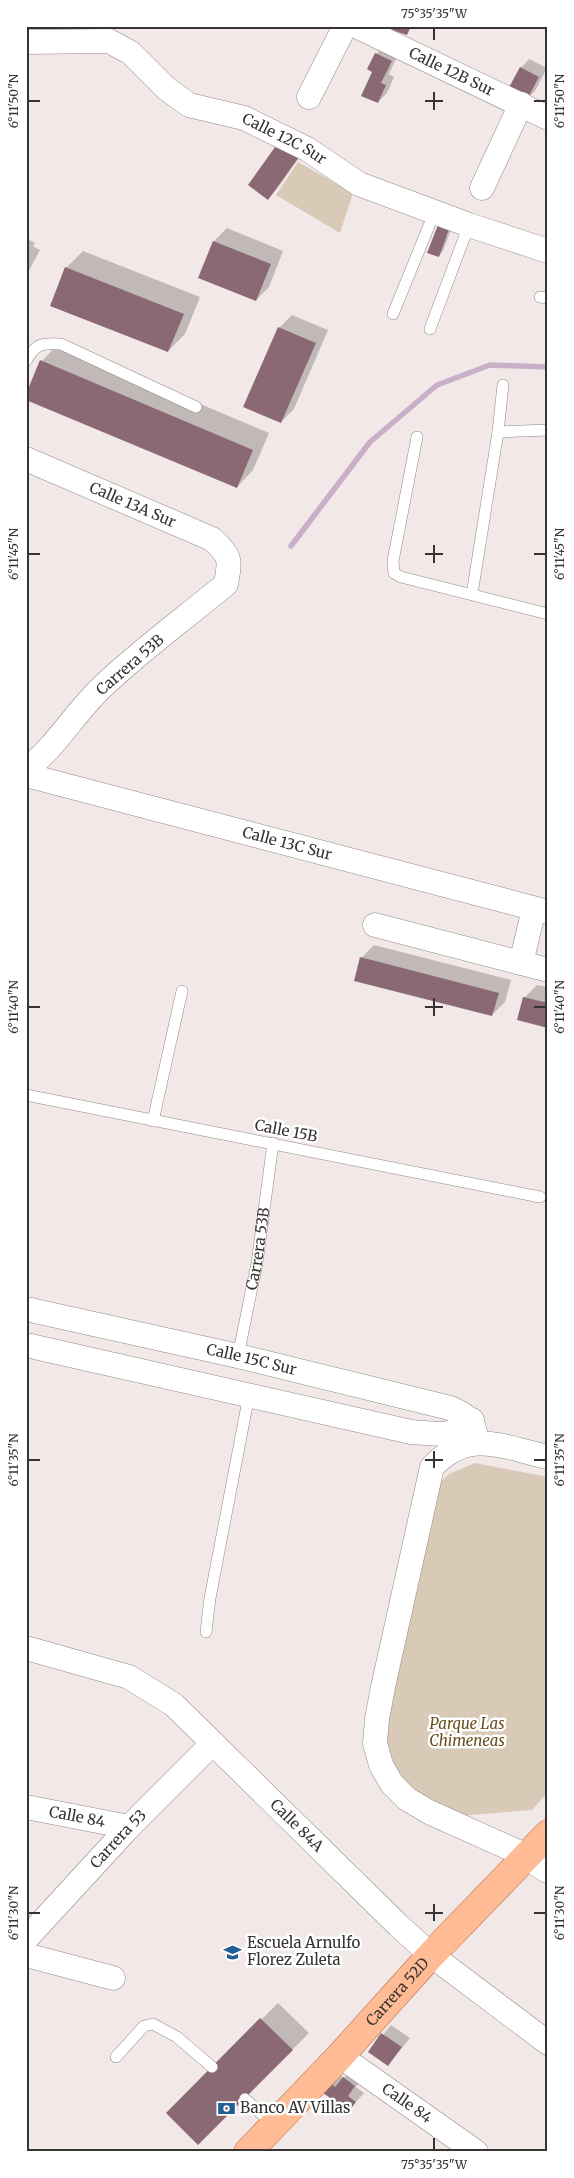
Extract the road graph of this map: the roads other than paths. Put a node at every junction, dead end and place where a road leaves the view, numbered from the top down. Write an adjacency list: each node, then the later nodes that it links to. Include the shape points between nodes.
1 (345, 26): 4 (street)
2 (356, 26): 5 (street, Calle 12B Sur)
3 (26, 42): 8 (street, Calle 12C Sur, via 109,41 131,53 167,89 189,105 244,118 263,126 307,149 359,184)
4 (309, 97)
5 (520, 104): 6 (street, Calle 12B Sur); 7 (street)
6 (548, 118)
7 (482, 188)
8 (435, 211): 9 (street, Calle 12C Sur); 11 (lane)
9 (469, 225): 10 (street, Calle 12C Sur); 12 (lane)
10 (548, 251)
11 (393, 314)
12 (430, 329)
13 (26, 361): 15 (lane, via 33,350 44,343 61,344)
14 (503, 385): 17 (lane)
15 (196, 407)
16 (548, 430): 17 (lane)
17 (498, 432): 21 (lane)
18 (417, 437): 21 (lane, via 393,561 394,573)
19 (26, 458): 20 (street, Calle 13A Sur, via 212,539 224,550)
20 (230, 562): 23 (street, Carrera 53B, via 226,584 98,691 42,758)
21 (472, 594): 22 (lane)
22 (548, 614)
23 (26, 770)
24 (26, 775): 25 (street, Calle 13C Sur)
25 (541, 911): 27 (street)
26 (375, 925): 27 (street)
27 (521, 963): 28 (street)
28 (548, 970)
29 (182, 991): 31 (lane)
30 (26, 1095): 31 (lane, Calle 15B)
31 (153, 1121): 32 (lane, Calle 15B)
32 (274, 1143): 33 (lane, Calle 15B); 36 (lane, Carrera 53B, via 257,1263)
33 (540, 1197)
34 (26, 1309): 36 (street, Calle 15C Sur)
35 (26, 1345): 37 (street)
36 (238, 1356): 38 (street, Calle 15C Sur, via 450,1408 464,1414)
37 (249, 1395): 39 (street); 42 (lane)
38 (474, 1431): 39 (street, via 449,1434); 40 (street, Calle 15C Sur); 41 (street)
39 (410, 1432): 41 (street, via 430,1452)
40 (548, 1458)
41 (432, 1467): 48 (street, via 383,1687 375,1743 392,1784 407,1799)
42 (206, 1632)
43 (26, 1648): 44 (street, Calle 84A, via 129,1677 174,1705)
44 (213, 1743): 46 (street, Carrera 53); 51 (street, Calle 84A)
45 (26, 1807): 46 (street, Calle 84)
46 (129, 1827): 49 (street, Carrera 53)
47 (548, 1834): 48 (main road, Carrera 52D)
48 (537, 1863): 51 (main road, Carrera 52D)
49 (26, 1939)
50 (26, 1955): 52 (street)
51 (431, 1955): 53 (street, Calle 84A); 54 (main road, Carrera 52D)
52 (113, 1978)
53 (548, 2043)
54 (340, 2056): 58 (main road, Carrera 52D); 60 (street, Calle 84)
55 (116, 2057): 56 (lane, via 144,2026 153,2024 177,2037)
56 (212, 2067)
57 (245, 2099): 58 (lane)
58 (274, 2125): 59 (main road, Carrera 52D)
59 (254, 2150)
60 (476, 2152)

